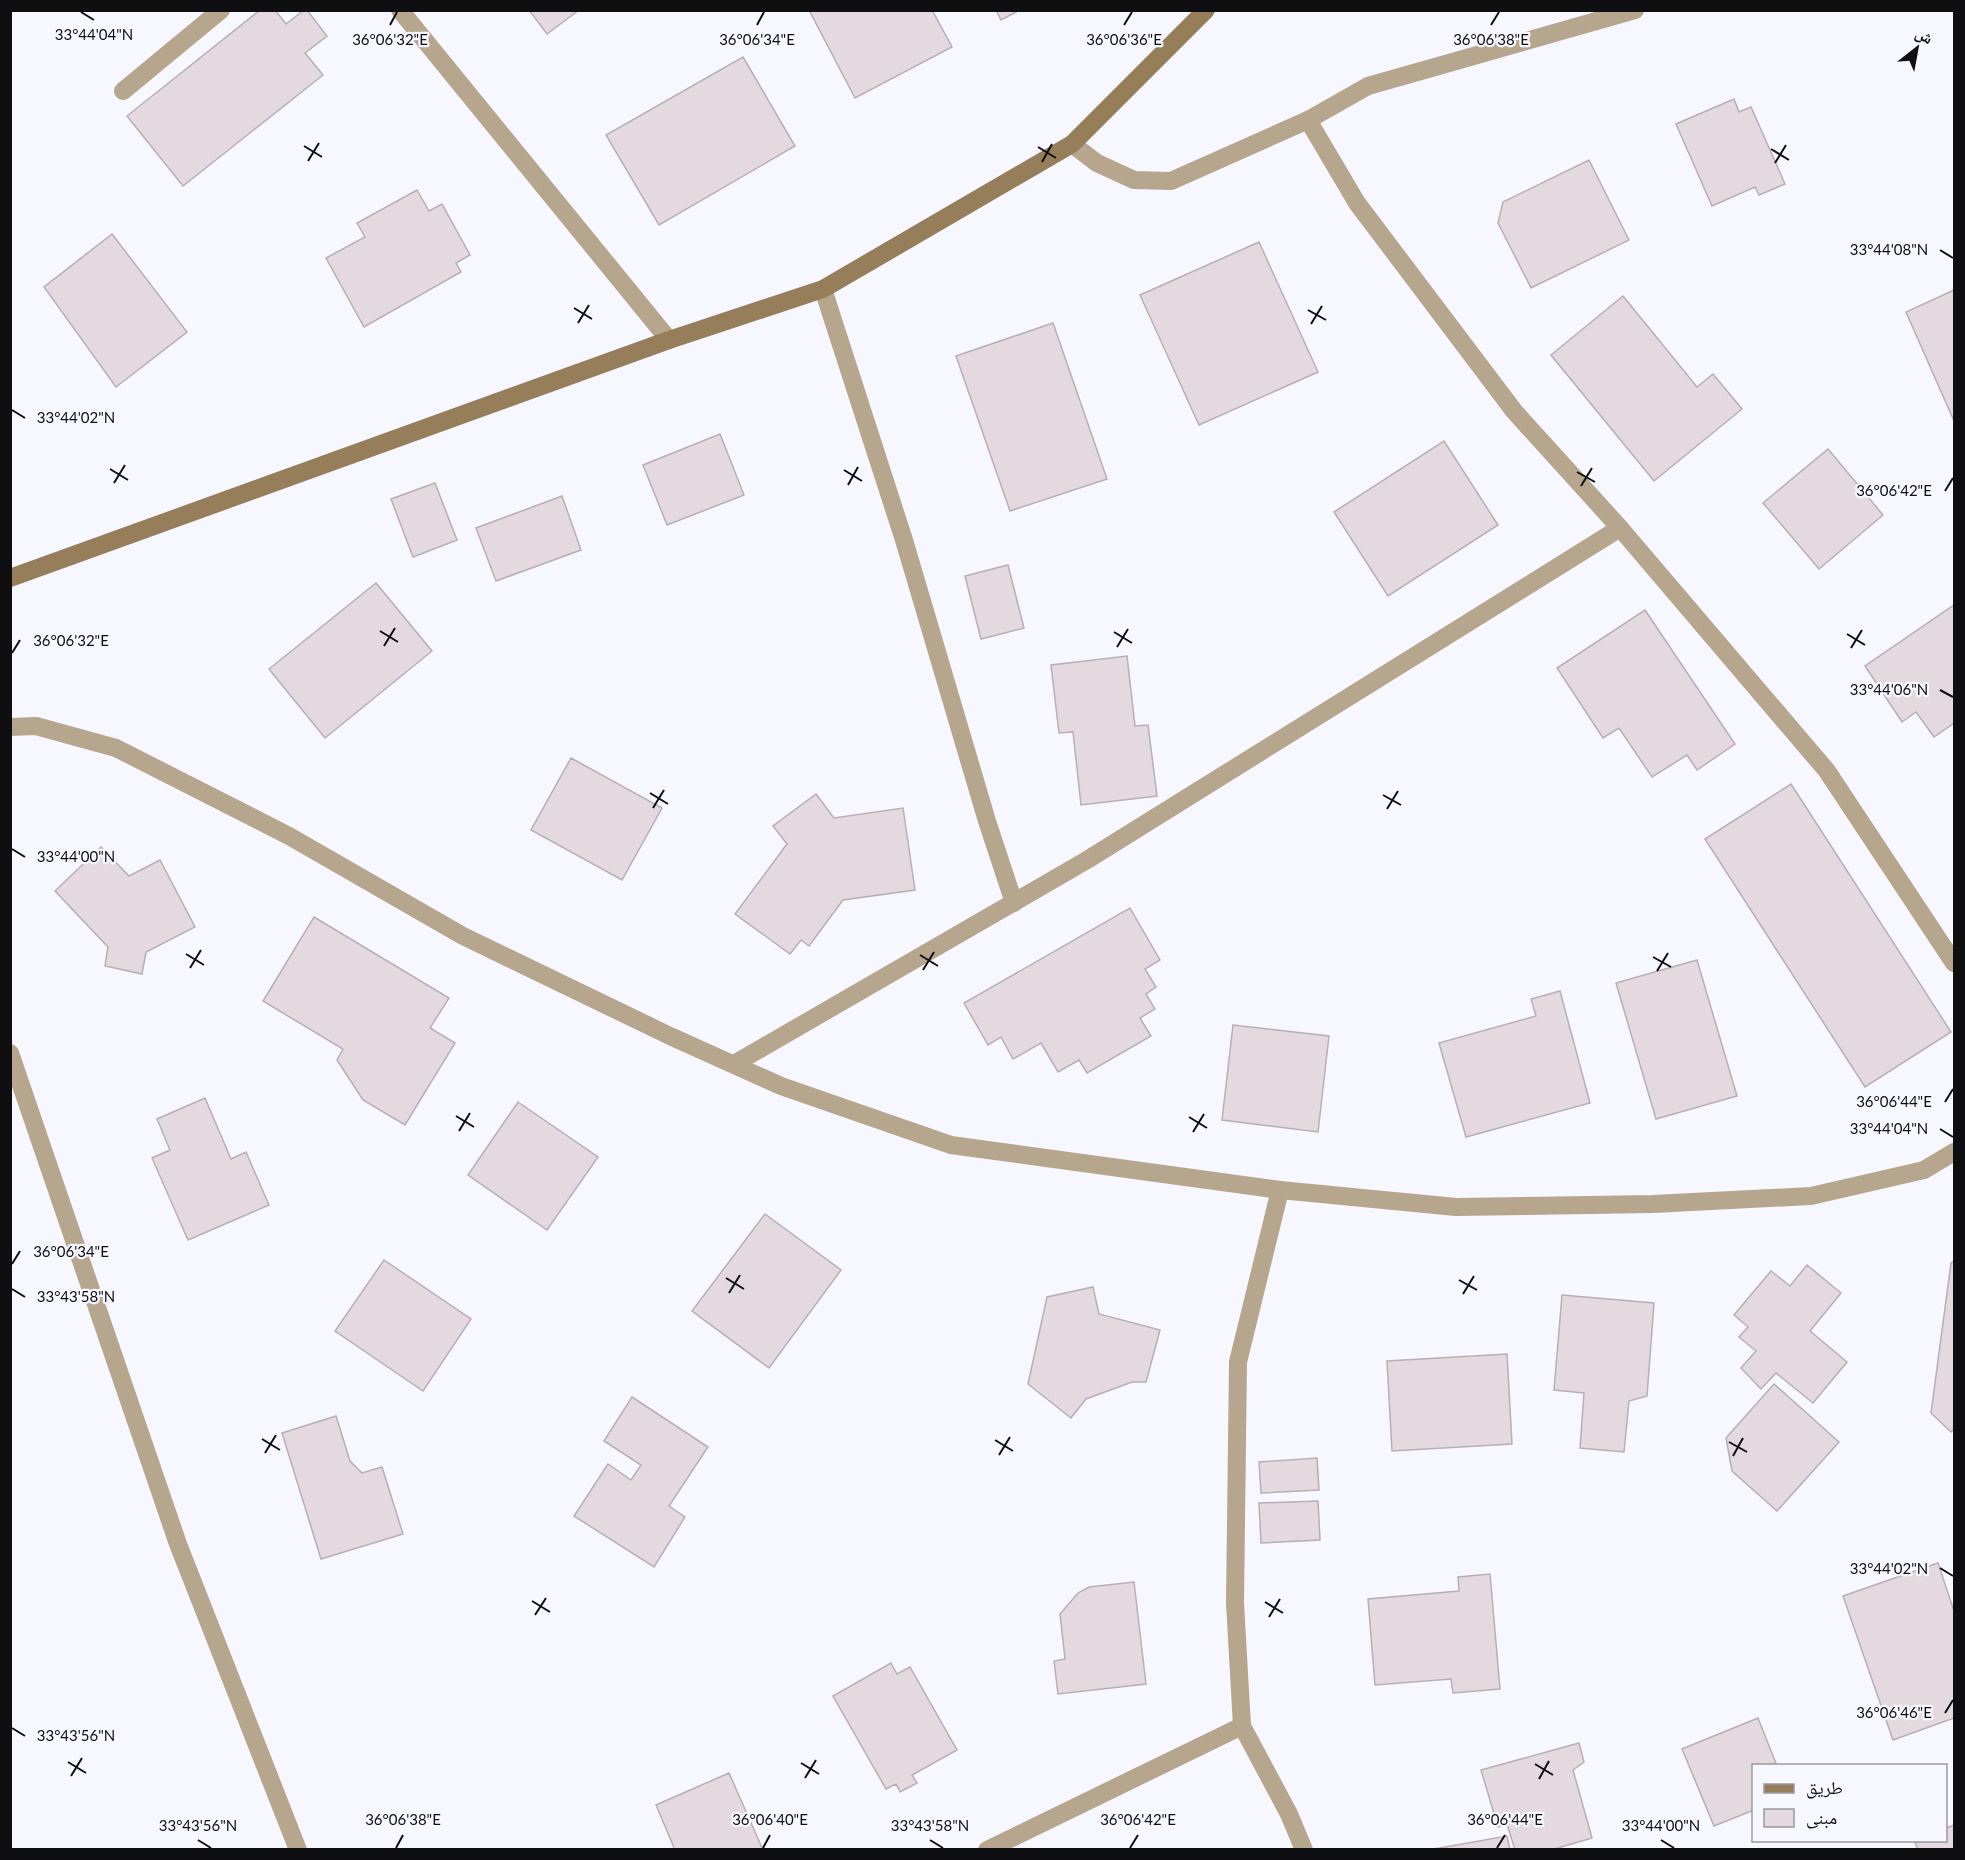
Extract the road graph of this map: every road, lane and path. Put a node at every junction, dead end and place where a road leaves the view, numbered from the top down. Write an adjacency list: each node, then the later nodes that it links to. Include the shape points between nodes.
1 (221, 10): 5 (street)
2 (400, 10): 9 (street)
3 (1635, 10): 6 (street, via 1368,86)
4 (1198, 14): 7 (main road)
5 (123, 91)
6 (1308, 120): 7 (street, via 1171,181 1134,180 1097,163); 10 (street, via 1357,203 1514,411)
7 (1072, 144): 8 (main road)
8 (823, 289): 9 (main road); 13 (street)
9 (669, 340): 11 (main road)
10 (1620, 528): 13 (street); 14 (street, via 1827,771)
11 (10, 578)
12 (10, 727): 16 (street, via 36,726 116,748 289,836 463,936)
13 (1014, 903): 16 (street)
14 (1954, 963)
15 (10, 1053): 20 (street, via 178,1544)
16 (734, 1064): 18 (street, via 781,1086 951,1145)
17 (1954, 1152): 18 (street, via 1924,1170 1811,1196 1653,1204 1456,1207)
18 (1280, 1190): 19 (street, via 1238,1362 1235,1603)
19 (1242, 1726): 21 (street); 22 (street)
20 (298, 1850)
21 (987, 1850)
22 (1304, 1850)

